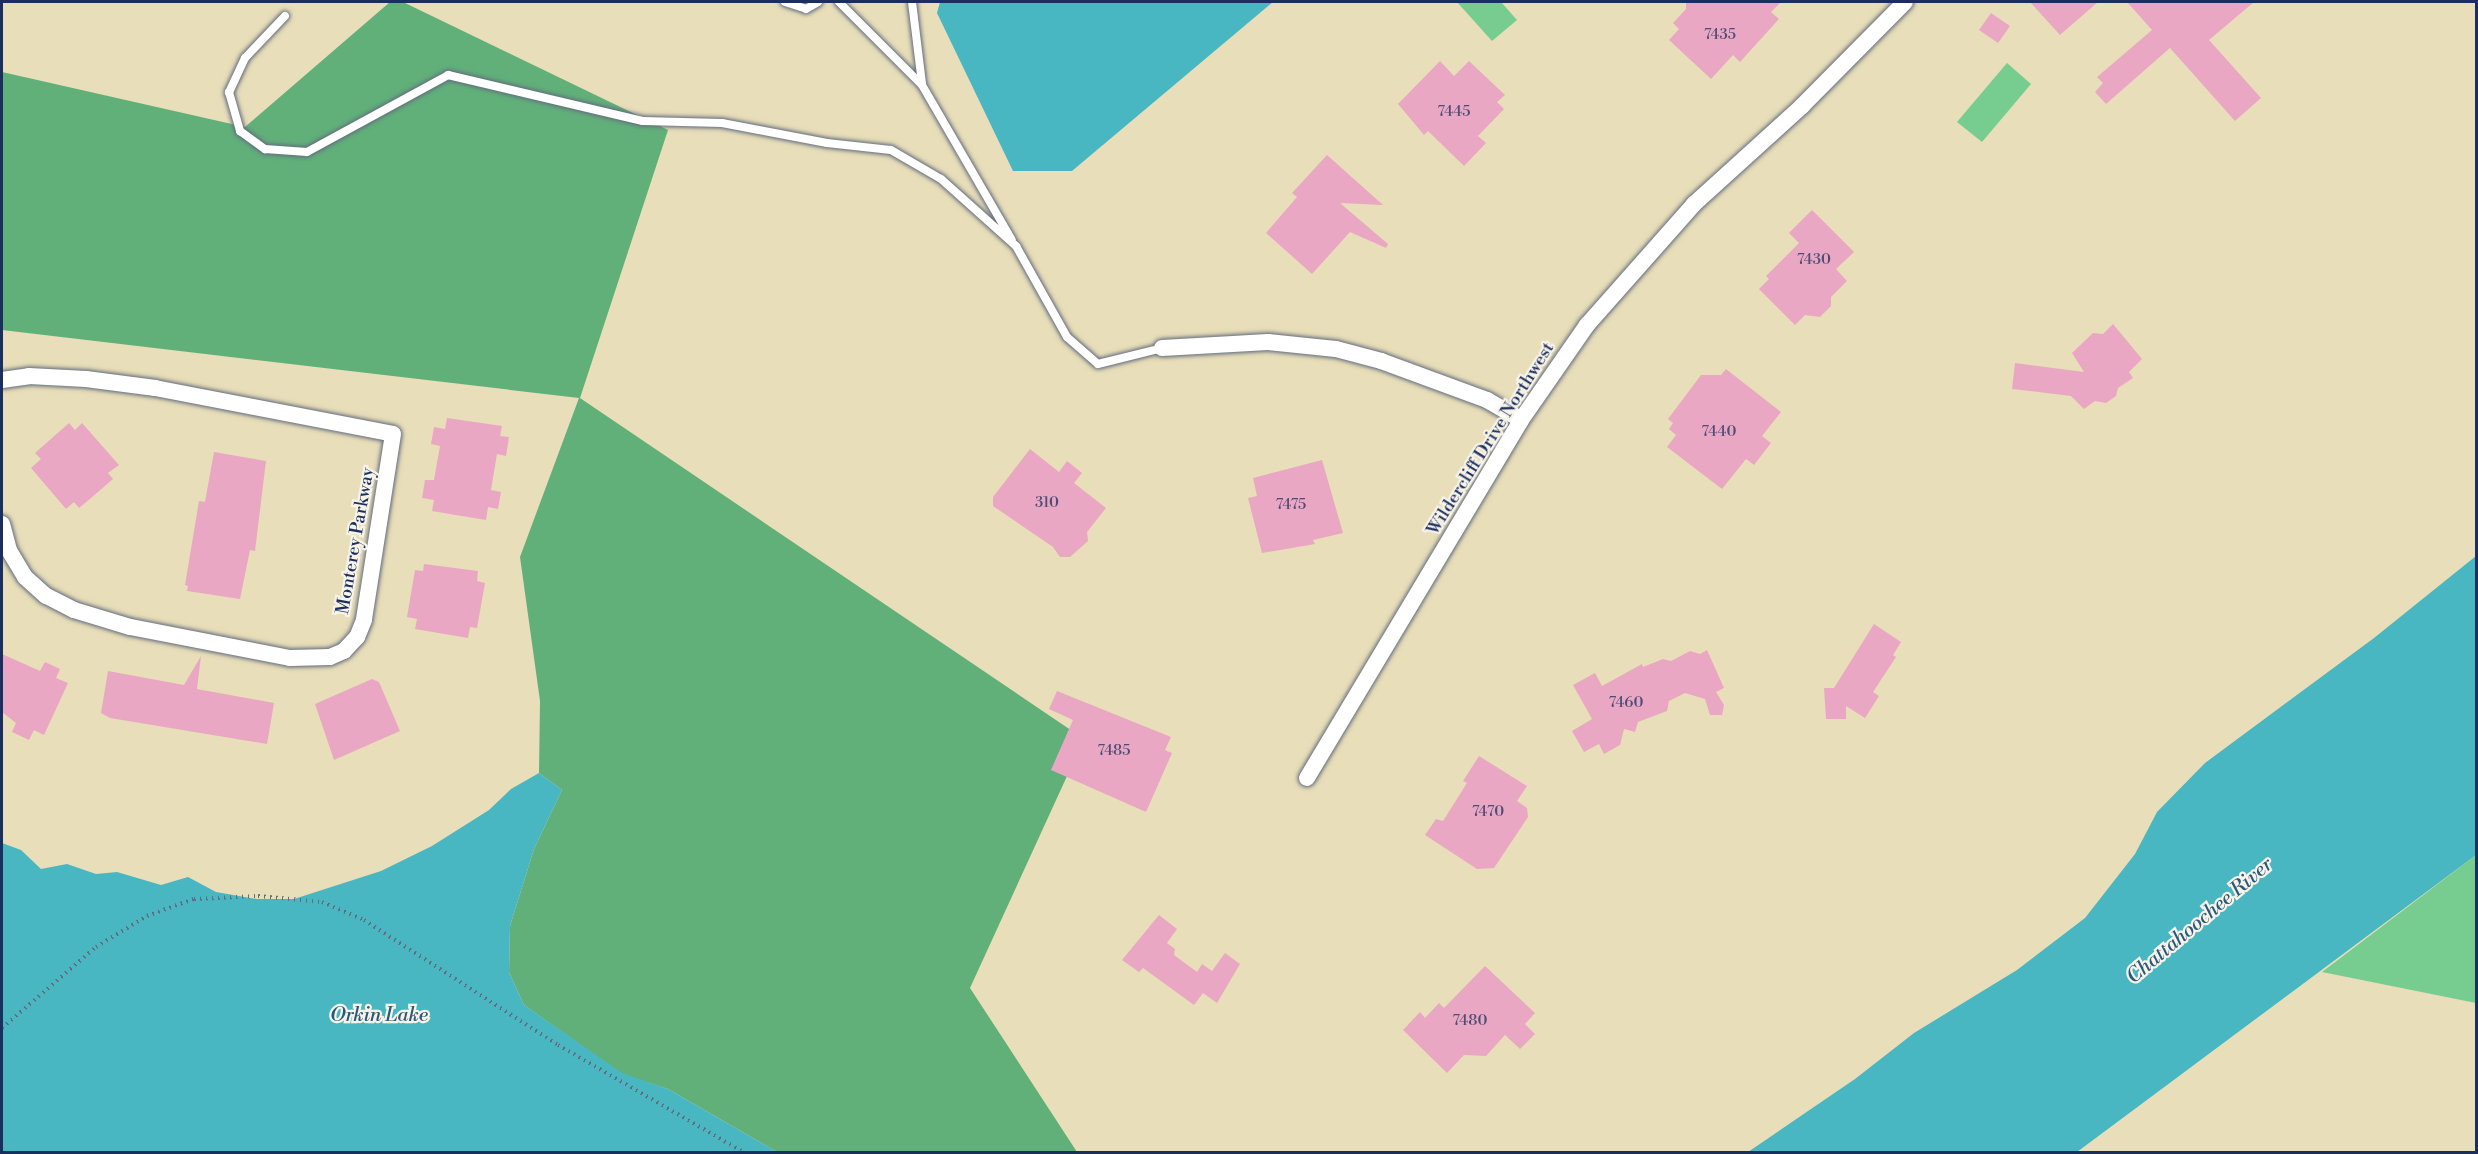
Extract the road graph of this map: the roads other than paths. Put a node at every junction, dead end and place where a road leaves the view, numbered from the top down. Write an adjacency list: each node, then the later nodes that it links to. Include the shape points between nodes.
1 (785, 2): 2 (lane, via 806,9)
2 (818, 2)
3 (839, 2): 7 (lane)
4 (912, 2): 7 (lane)
5 (1905, 2): 11 (street, Wildercliff Drive Northwest, via 1802,106 1694,204 1587,325)
6 (285, 16): 8 (lane, via 245,58 229,92 240,131 264,149 308,152 448,75 643,121 722,123 827,143 891,150 941,179)
7 (922, 85): 8 (lane)
8 (1016, 246): 9 (lane, via 1067,338 1098,364)
9 (1162, 348): 11 (street, via 1268,342 1336,349 1381,361 1487,400)
10 (2, 380): 12 (street, Monterey Parkway, via 29,376 155,388 393,434 364,620 357,637 344,651 330,657 290,658 130,627 75,610 46,596 26,577 9,550)
11 (1521, 420): 13 (street, Wildercliff Drive Northwest)
12 (2, 524)
13 (1307, 778)

